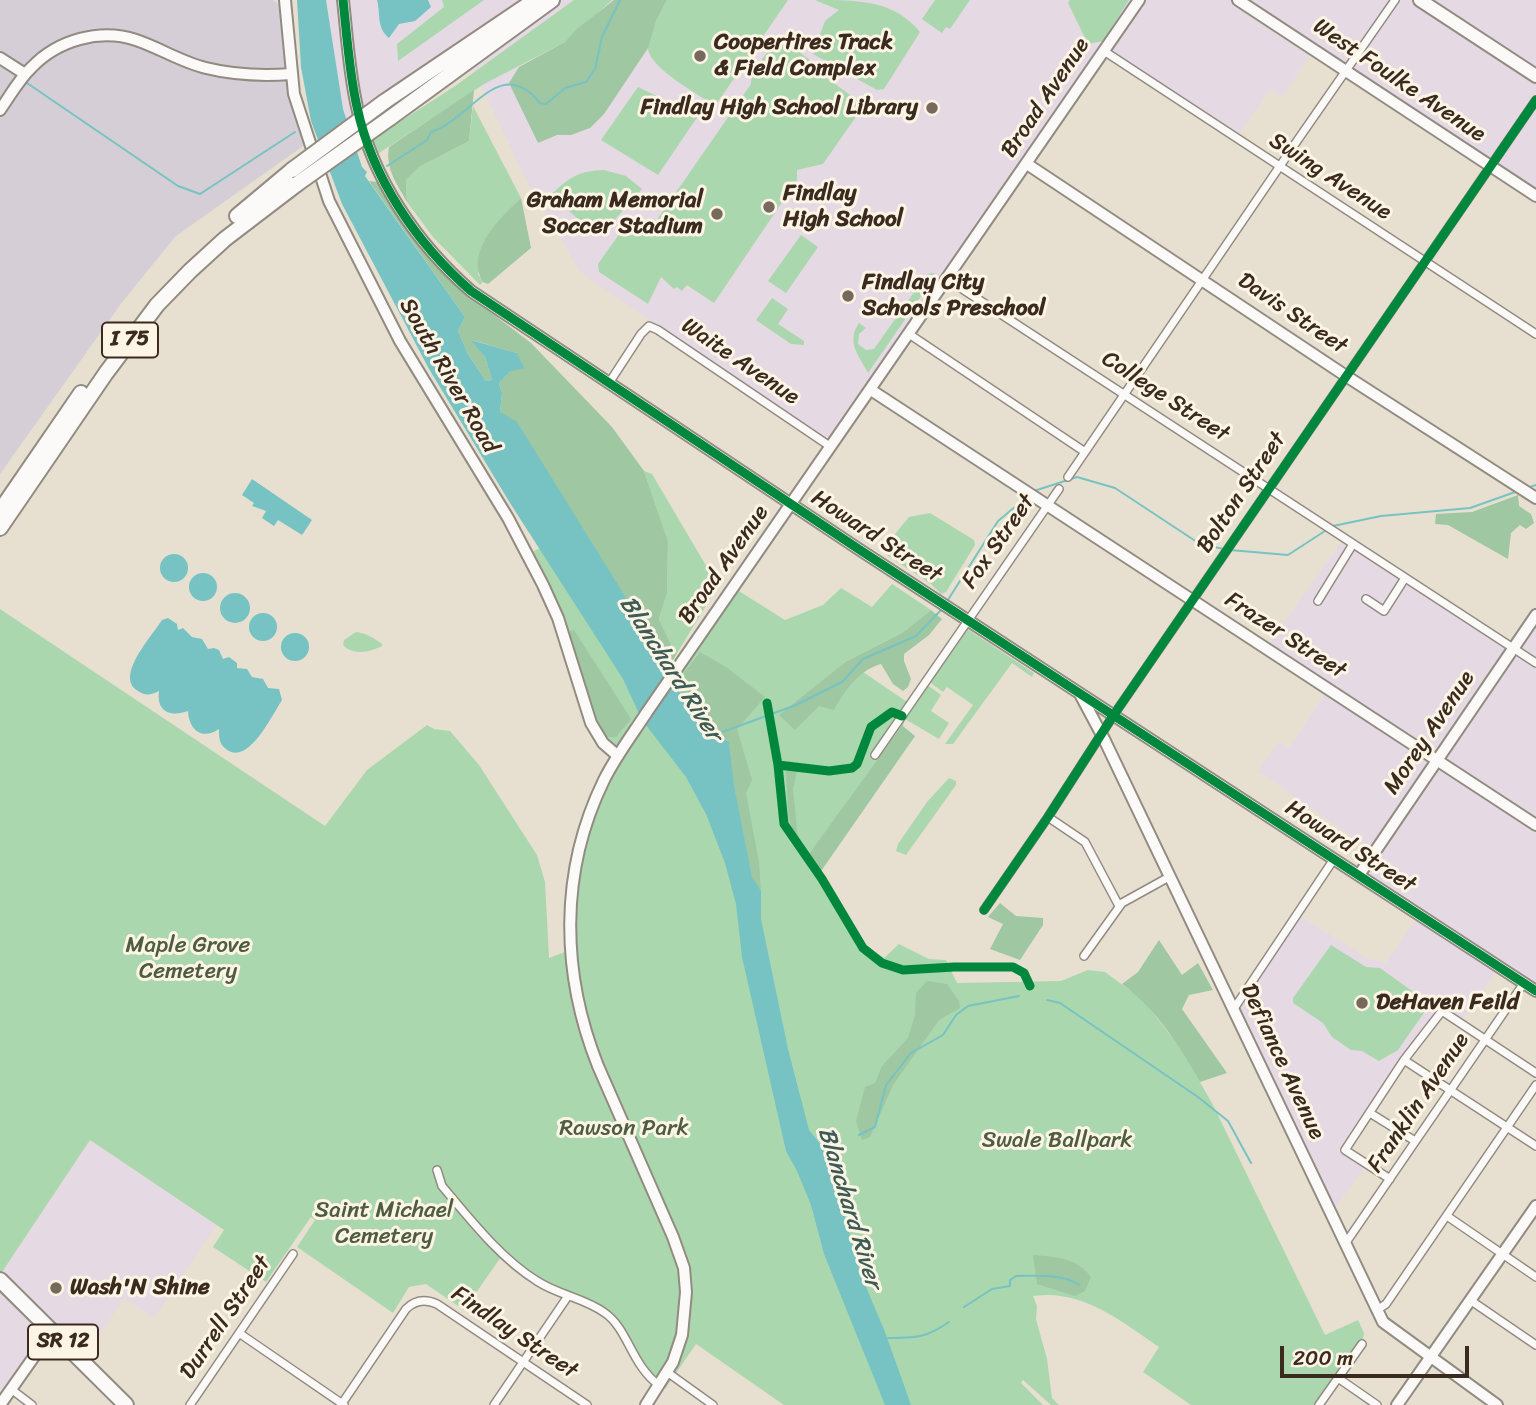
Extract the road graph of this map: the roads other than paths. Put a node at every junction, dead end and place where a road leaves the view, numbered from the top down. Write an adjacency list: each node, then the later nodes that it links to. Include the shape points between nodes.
1 (285, 0): 13 (street, South River Road)
2 (344, 0): 28 (street, Howard Street, via 357,109 379,172 404,215 471,291)
3 (535, 0): 20 (highway, I 75, bridge, via 384,102)
4 (552, 0): 20 (highway, I 75, bridge, via 390,118)
5 (1139, 0): 9 (street, Broad Avenue)
6 (1238, 0): 11 (street, West Foulke Avenue)
7 (1395, 0): 11 (street)
8 (1420, 0): 14 (main road)
9 (1104, 51): 17 (street, Broad Avenue); 18 (street, Swing Avenue)
10 (0, 58): 12 (street)
11 (1345, 71): 18 (street); 19 (street, West Foulke Avenue)
12 (25, 74): 13 (street, via 63,45 109,36 138,41 207,69); 16 (street)
13 (291, 74): 54 (street, South River Road, via 300,117 329,201 400,341 508,518 543,585 591,723)
14 (1536, 76)
15 (1536, 100): 19 (street, Bolton Street)
16 (0, 110)
17 (1027, 164): 23 (street, Broad Avenue); 24 (street, Davis Street)
18 (1279, 167): 22 (street, Swing Avenue); 24 (street)
19 (1490, 167): 21 (street, West Foulke Avenue); 22 (street, Bolton Street)
20 (294, 177): 39 (highway, I 75, via 196,251 150,299); 40 (highway, I 75, via 157,305)
21 (1536, 196)
22 (1424, 261): 26 (street, Swing Avenue); 27 (street, Bolton Street)
23 (947, 279): 25 (street, Broad Avenue); 30 (street, College Street)
24 (1202, 279): 27 (street, Davis Street); 30 (street)
25 (909, 334): 29 (street, Broad Avenue); 32 (street)
26 (1536, 334)
27 (1346, 376): 34 (street, Bolton Street); 36 (street, Davis Street)
28 (609, 383): 31 (street, Waite Avenue, via 649,326); 37 (street, Howard Street)
29 (871, 390): 31 (street, Broad Avenue); 38 (street, Frazer Street)
30 (1124, 394): 32 (street); 34 (street, College Street)
31 (831, 447): 37 (street, Broad Avenue)
32 (1085, 452): 33 (street)
33 (1068, 477)
34 (1269, 488): 41 (street, College Street); 44 (street, Bolton Street)
35 (1059, 489): 38 (street, Fox Street)
36 (1534, 496)
37 (792, 505): 47 (street, Howard Street); 54 (street, Broad Avenue)
38 (1047, 506): 44 (street, Frazer Street); 47 (street, Fox Street)
39 (0, 511)
40 (0, 528)
41 (1353, 544): 42 (street, College Street); 45 (street)
42 (1405, 578): 43 (street, via 1384,611); 48 (street, College Street)
43 (1366, 599)
44 (1192, 601): 51 (street, Bolton Street); 55 (street, Frazer Street)
45 (1318, 601)
46 (1536, 615): 48 (street, Morey Avenue)
47 (968, 621): 50 (street, Howard Street); 53 (street, Fox Street)
48 (1513, 648): 49 (street, College Street); 55 (street, Morey Avenue)
49 (1536, 663)
50 (1080, 694): 51 (street, Howard Street); 52 (street, Defiance Avenue)
51 (1113, 716): 52 (street, Bolton Street); 58 (street, Howard Street)
52 (1101, 734): 56 (street, Bolton Street); 60 (street, Defiance Avenue)
53 (875, 755)
54 (618, 756): 94 (street, Broad Avenue, via 594,803 578,852 570,898 570,950 588,1041 684,1268 684,1325)
55 (1437, 760): 57 (street, Frazer Street); 59 (street, Morey Avenue)
56 (1048, 817): 61 (street, via 1085,842); 62 (street, Bolton Street)
57 (1536, 825)
58 (1334, 859): 59 (street, Howard Street); 66 (street)
59 (1359, 875): 64 (street, Howard Street)
60 (1169, 877): 61 (street); 66 (street, Defiance Avenue)
61 (1119, 906): 63 (street)
62 (984, 911)
63 (1084, 956)
64 (1524, 984): 65 (street, Howard Street); 67 (street, Franklin Avenue)
65 (1536, 991)
66 (1233, 1010): 80 (street, Defiance Avenue)
67 (1486, 1040): 68 (street, via 1442,1011); 69 (street); 71 (street, Franklin Avenue)
68 (1404, 1060): 71 (street); 72 (street)
69 (1536, 1073)
70 (1536, 1085): 73 (street)
71 (1451, 1091): 73 (street); 74 (street, Franklin Avenue)
72 (1370, 1113): 74 (street); 77 (street, via 1345,1150)
73 (1507, 1127): 75 (street); 79 (street)
74 (1415, 1141): 77 (street, Franklin Avenue)
75 (1536, 1146)
76 (437, 1170): 85 (street, via 442,1186 503,1253 538,1282)
77 (1390, 1179): 80 (street, Franklin Avenue)
78 (1536, 1206): 82 (street)
79 (1447, 1216): 82 (street); 87 (street, via 1386,1304)
80 (1345, 1244): 87 (street, Defiance Avenue)
81 (293, 1254): 89 (street, Durrell Street)
82 (1502, 1254): 83 (street); 86 (street)
83 (1536, 1277)
84 (0, 1280): 88 (highway, SR 12)
85 (568, 1296): 93 (street); 96 (street, via 608,1315 646,1375)
86 (1469, 1300): 91 (street); 92 (street)
87 (1377, 1310): 92 (street, Defiance Avenue, via 1385,1325)
88 (52, 1331): 97 (street); 101 (highway, SR 12)
89 (239, 1333): 98 (street); 102 (street, Durrell Street)
90 (1362, 1344): 95 (street)
91 (1536, 1345)
92 (1430, 1357): 109 (street); 110 (street, Defiance Avenue)
93 (524, 1362): 98 (street, Findlay Street, via 437,1304 418,1301 406,1309); 103 (street); 104 (street, Findlay Street)
94 (667, 1372): 96 (street, Broad Avenue); 106 (street)
95 (1338, 1378): 107 (street); 108 (street)
96 (659, 1385): 105 (street, Broad Avenue)
97 (11, 1389): 99 (street); 100 (street)
98 (343, 1404)
99 (0, 1405)
100 (32, 1405)
101 (126, 1405)
102 (190, 1405)
103 (494, 1405)
104 (587, 1405)
105 (646, 1405)
106 (713, 1405)
107 (1319, 1405)
108 (1377, 1405)
109 (1397, 1405)
110 (1497, 1405)

